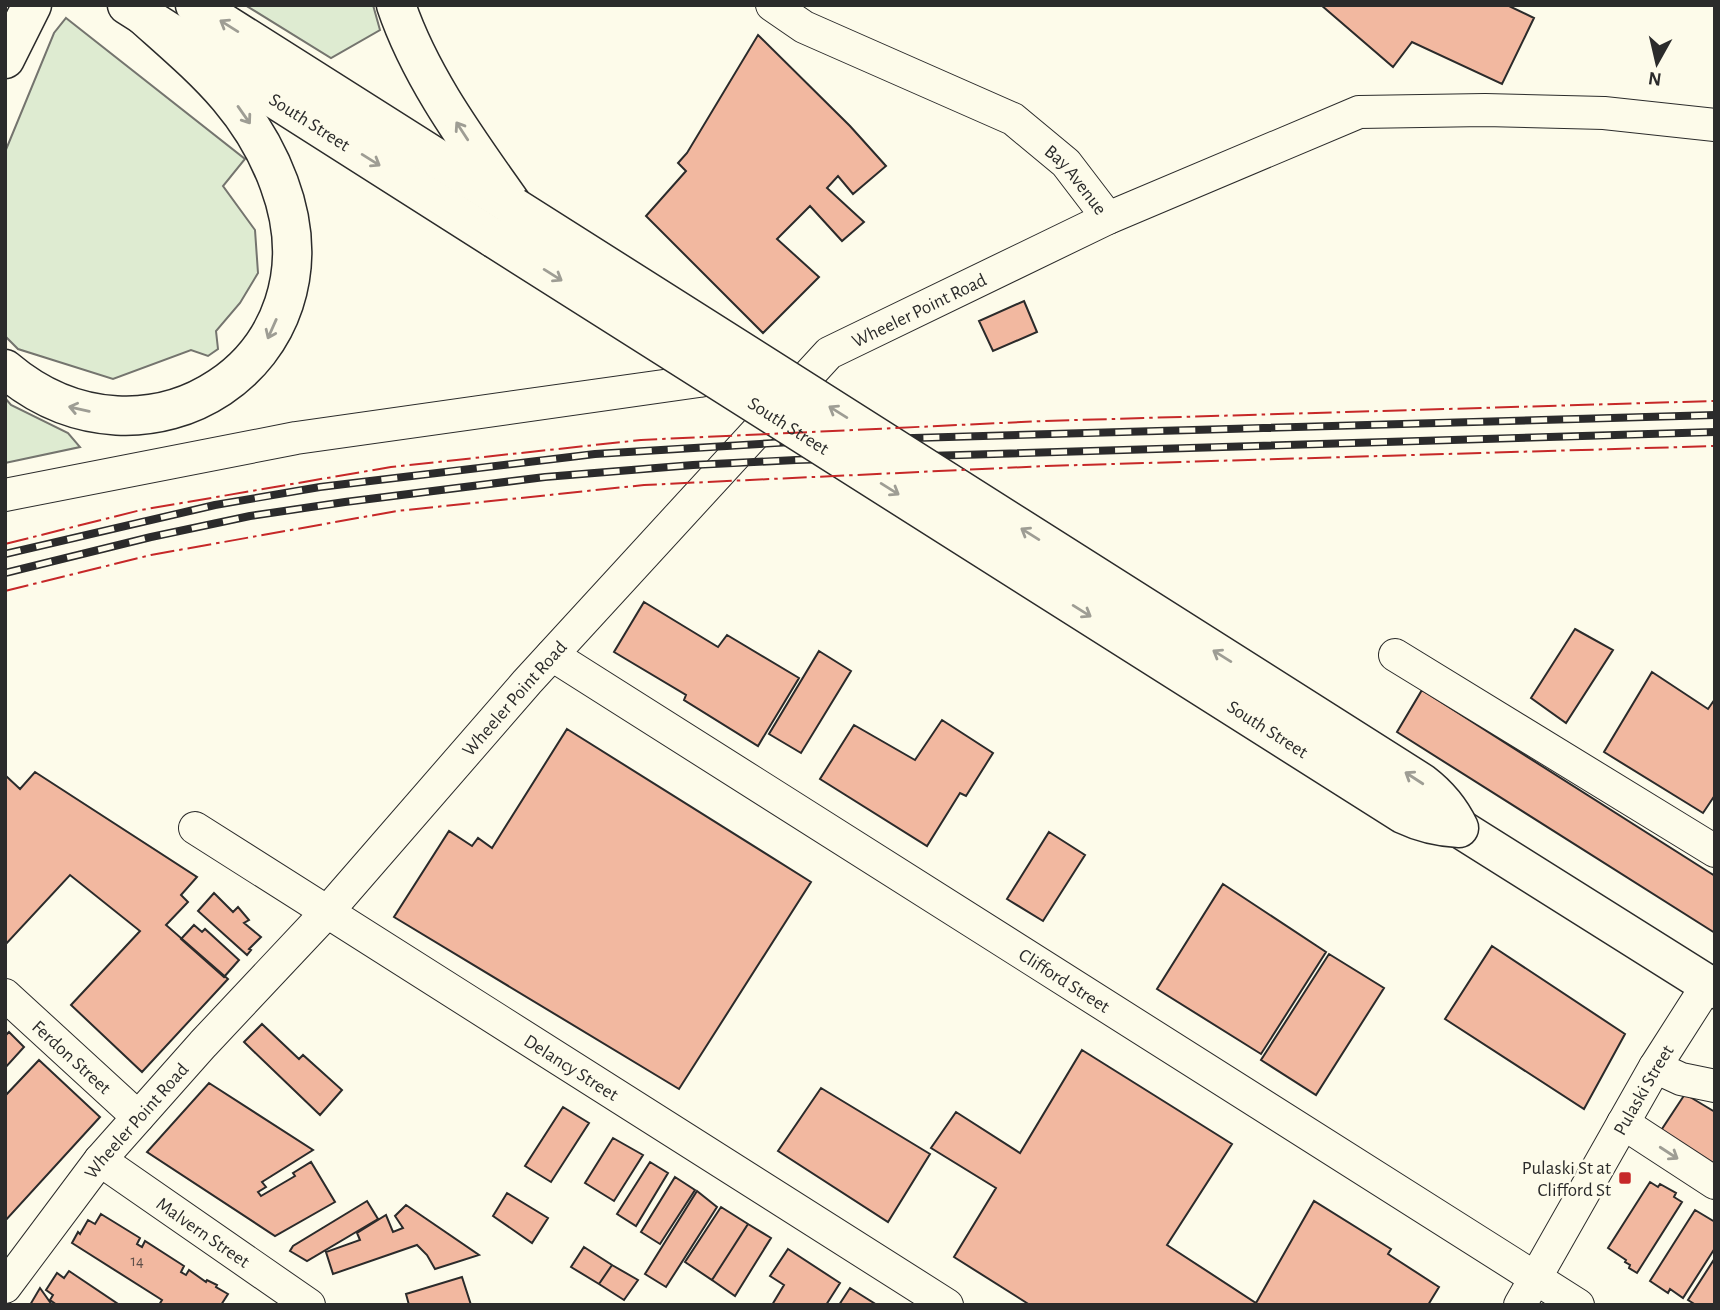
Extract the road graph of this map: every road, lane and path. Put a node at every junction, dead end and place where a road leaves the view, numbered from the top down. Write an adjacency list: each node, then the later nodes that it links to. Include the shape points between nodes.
1 (32, 5): 6 (main road)
2 (195, 5): 9 (main road, South Street, one-way to 2)
3 (396, 5): 9 (main road, one-way to 3)
4 (772, 5): 8 (street, Bay Avenue, via 804,27 1013,119 1066,163)
5 (135, 11): 9 (main road, South Street, one-way to 9); 11 (main road, one-way to 11, via 223,89 242,111 269,159 286,209 293,268 282,307 268,339 243,372 217,391 151,414 109,416 64,406 28,388)
6 (5, 59)
7 (1715, 125): 8 (street, Bay Avenue, via 1604,113 1359,112)
8 (1108, 218): 10 (street, Wheeler Point Road)
9 (505, 223): 18 (main road, South Street, bridge, via 1422,783 1450,810 1459,828)
10 (829, 353): 12 (street, via 699,381 296,438); 13 (street, Wheeler Point Road)
11 (5, 369)
12 (5, 495)
13 (552, 655): 17 (street, Wheeler Point Road); 26 (street, Clifford Street)
14 (1395, 655): 16 (street)
15 (195, 828): 17 (street, Delancy Street)
16 (1715, 851)
17 (328, 911): 22 (street, Wheeler Point Road); 29 (street, Delancy Street)
18 (1711, 987): 20 (street, Pulaski Street)
19 (5, 995): 22 (street, Ferdon Street)
20 (1656, 1068): 21 (street); 23 (street, Pulaski Street)
21 (1715, 1086)
22 (138, 1117): 24 (street, Wheeler Point Road)
23 (1623, 1123): 25 (street, one-way to 25); 26 (street, Pulaski Street)
24 (100, 1160): 27 (street, Wheeler Point Road); 28 (street, Malvern Street)
25 (1715, 1182)
26 (1535, 1277): 30 (street, Pulaski Street); 31 (street, Clifford Street)
27 (5, 1287)
28 (303, 1304)
29 (947, 1305)
30 (1520, 1305)
31 (1578, 1305)

